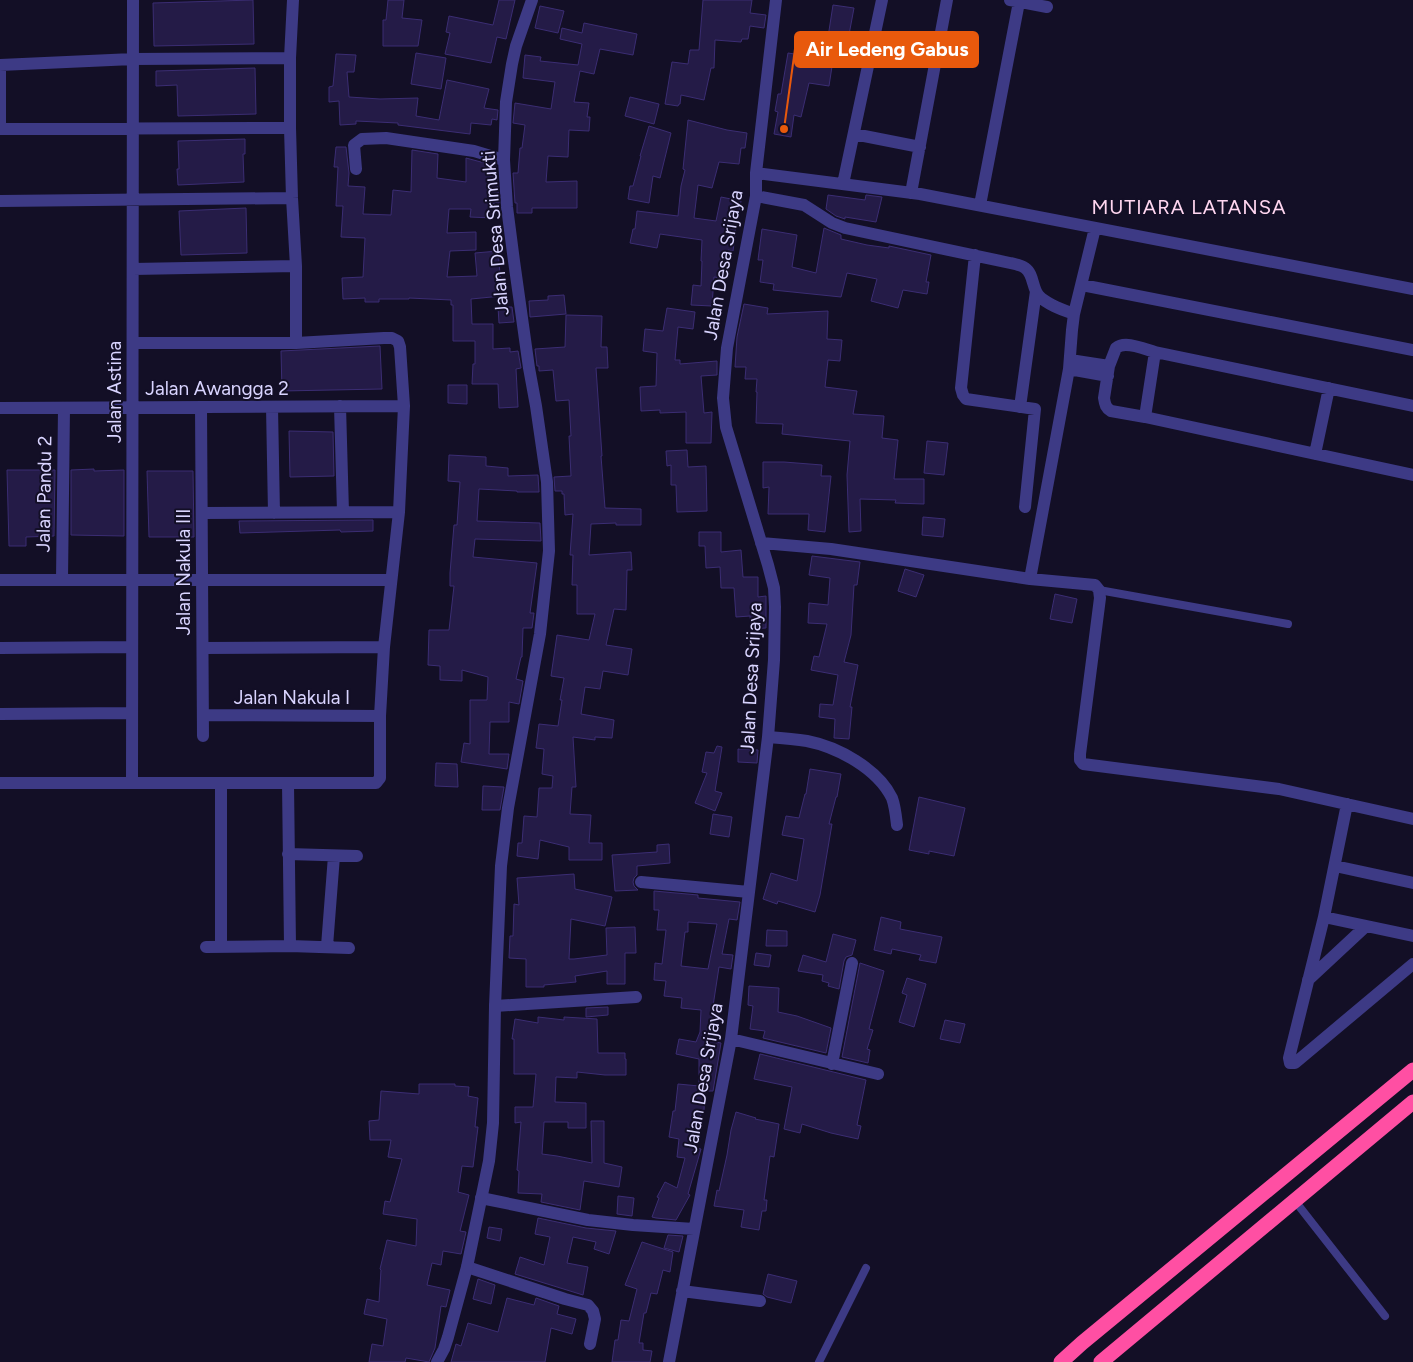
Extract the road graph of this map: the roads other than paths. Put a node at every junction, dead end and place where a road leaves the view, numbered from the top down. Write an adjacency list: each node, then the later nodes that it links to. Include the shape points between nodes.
1 (134, 0): 10 (street, Jalan Astina)
2 (293, 0): 9 (street)
3 (532, 0): 17 (street, Jalan Desa Srimukti, via 512,64 506,102)
4 (776, 0): 19 (street, Jalan Desa Srijaya)
5 (882, 0): 15 (street)
6 (947, 0): 16 (street)
7 (1014, 1): 8 (street); 26 (street)
8 (1047, 7)
9 (290, 58): 10 (street); 13 (street)
10 (133, 59): 11 (street); 14 (street, Jalan Astina)
11 (0, 65)
12 (0, 71): 14 (street, via 0,129)
13 (290, 128): 14 (street); 23 (street)
14 (133, 129): 24 (street, Jalan Astina)
15 (854, 134): 16 (street); 20 (street)
16 (920, 147): 21 (street)
17 (504, 160): 18 (street, via 474,151 386,138 362,139 354,145); 104 (street, Jalan Desa Srimukti, via 528,368 547,482 550,551 540,634 502,856)
18 (356, 169)
19 (756, 174): 20 (street); 22 (street, Jalan Desa Srijaya)
20 (843, 184): 21 (street)
21 (911, 193): 26 (street)
22 (756, 196): 28 (street, via 804,205 845,228); 59 (street, Jalan Desa Srijaya, via 727,348 723,398 726,427)
23 (292, 198): 24 (street); 29 (street)
24 (133, 200): 25 (street); 30 (street, Jalan Astina)
25 (0, 201)
26 (980, 205): 27 (street)
27 (1095, 228): 31 (street); 32 (street)
28 (975, 255): 33 (street, via 1024,267); 48 (street, via 961,388 963,395 966,399)
29 (296, 266): 30 (street); 35 (street)
30 (133, 269): 36 (street, Jalan Astina)
31 (1082, 285): 34 (street); 37 (street)
32 (1413, 289)
33 (1036, 291): 34 (street, via 1046,301); 48 (street)
34 (1074, 314): 39 (street)
35 (296, 342): 36 (street); 43 (street, via 395,339 400,347)
36 (133, 343): 45 (street, Jalan Astina)
37 (1413, 350)
38 (1155, 352): 40 (street, via 1121,344 1116,348); 41 (street); 51 (street)
39 (1069, 365): 40 (street); 60 (street)
40 (1109, 371): 51 (street, via 1104,398 1107,409)
41 (1329, 388): 44 (street); 52 (street)
42 (340, 406): 43 (street, Jalan Awangga 2); 47 (street, Jalan Awangga 2); 55 (street)
43 (404, 406): 56 (street)
44 (1413, 406)
45 (133, 407): 46 (street, Jalan Awangga 2); 50 (street, Jalan Awangga 2); 63 (street, Jalan Astina)
46 (201, 407): 47 (street, Jalan Awangga 2); 57 (street, Jalan Nakula III)
47 (272, 407): 58 (street)
48 (1020, 407): 54 (street, via 1035,409)
49 (0, 408): 50 (street, Jalan Awangga 2)
50 (64, 408): 62 (street, Jalan Pandu 2)
51 (1145, 417): 52 (street)
52 (1315, 454): 53 (street)
53 (1413, 475)
54 (1025, 506)
55 (343, 512): 56 (street); 58 (street)
56 (399, 512): 65 (street)
57 (202, 513): 58 (street); 64 (street, Jalan Nakula III)
58 (274, 513)
59 (761, 543): 60 (street, via 831,549); 77 (street, Jalan Desa Srijaya, via 774,588 776,608)
60 (1030, 579): 66 (street, via 1092,584)
61 (0, 580): 62 (street)
62 (62, 580): 63 (street)
63 (132, 580): 64 (street); 68 (street, Jalan Astina)
64 (202, 580): 65 (street); 70 (street, Jalan Nakula III)
65 (391, 580): 71 (street)
66 (1099, 590): 67 (lane); 82 (street, via 1080,754 1083,764 1279,789)
67 (1288, 624)
68 (132, 647): 69 (street); 72 (street, Jalan Astina)
69 (0, 648)
70 (202, 648): 71 (street); 74 (street, Jalan Nakula III)
71 (384, 648): 75 (street)
72 (132, 713): 73 (street); 81 (street, Jalan Astina)
73 (0, 714)
74 (203, 715): 75 (street, Jalan Nakula I); 76 (street, Jalan Nakula III)
75 (380, 716): 79 (street, via 379,781 372,784)
76 (203, 736)
77 (768, 737): 84 (street, via 809,742 844,754 862,765 886,788 896,811); 91 (street, Jalan Desa Srijaya)
78 (221, 783): 79 (street); 81 (street); 95 (street)
79 (288, 783): 85 (street)
80 (0, 784): 81 (street)
81 (132, 784)
82 (1347, 804): 83 (street); 88 (street)
83 (1413, 819)
84 (897, 825)
85 (288, 854): 86 (street); 96 (street)
86 (334, 856): 87 (street); 97 (street)
87 (357, 856)
88 (1335, 866): 90 (street); 92 (street)
89 (641, 882): 91 (street)
90 (1413, 883)
91 (749, 892): 105 (street, Jalan Desa Srijaya)
92 (1324, 917): 93 (street); 102 (street)
93 (1366, 926): 94 (street); 102 (street)
94 (1413, 936)
95 (221, 946): 96 (street); 98 (street)
96 (290, 946): 97 (street)
97 (327, 946): 99 (street)
98 (206, 947)
99 (349, 948)
100 (852, 963): 106 (street)
101 (1413, 964): 102 (street, via 1293,1063 1289,1058)
102 (1308, 980)
103 (636, 997): 104 (street)
104 (496, 1006): 110 (street, Jalan Desa Srimukti, via 493,1123)
105 (731, 1039): 106 (street); 112 (street, Jalan Desa Srijaya)
106 (832, 1064): 108 (street)
107 (1413, 1070): 122 (highway)
108 (878, 1074)
109 (1413, 1102): 111 (highway)
110 (482, 1198): 112 (street, via 588,1220); 113 (street, Jalan Desa Srimukti)
111 (1295, 1201): 117 (lane); 123 (highway)
112 (694, 1229): 115 (street, Jalan Desa Srijaya)
113 (467, 1267): 118 (street, via 588,1305 595,1318); 119 (street, Jalan Desa Srimukti, via 448,1337)
114 (866, 1268): 121 (lane)
115 (682, 1291): 116 (street); 120 (street, Jalan Desa Srijaya)
116 (760, 1302)
117 (1385, 1316)
118 (590, 1344)
119 (437, 1362)
120 (669, 1362)
121 (819, 1362)
122 (1061, 1362)
123 (1101, 1362)

